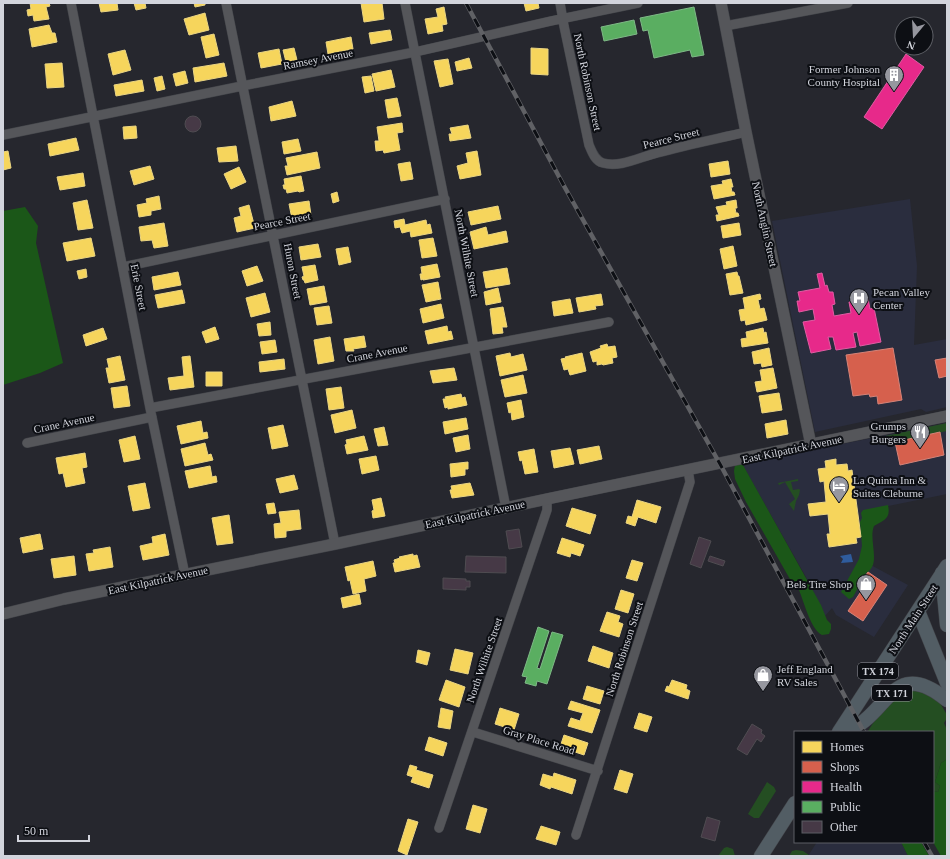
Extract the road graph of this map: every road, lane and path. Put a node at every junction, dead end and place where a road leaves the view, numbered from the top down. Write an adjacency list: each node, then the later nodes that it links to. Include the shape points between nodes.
1 (71, 3): 12 (street, Erie Street)
2 (226, 3): 11 (street, Huron Street)
3 (405, 3): 10 (street, North Wilhite Street)
4 (560, 3): 8 (street, North Robinson Street)
5 (638, 3): 8 (street, Ramsey Avenue)
6 (721, 3): 9 (street, North Anglin Street)
7 (848, 3): 9 (street)
8 (563, 18): 10 (street, Ramsey Avenue); 15 (street, North Robinson Street, via 589,145 594,157)
9 (725, 26): 13 (street, North Anglin Street)
10 (415, 52): 11 (street, Ramsey Avenue); 16 (street, North Wilhite Street)
11 (242, 86): 12 (street, Ramsey Avenue); 17 (street, Huron Street)
12 (93, 118): 14 (street, Ramsey Avenue); 18 (street, Erie Street)
13 (746, 132): 15 (street, Pearce Street, via 619,164); 25 (street, North Anglin Street)
14 (3, 135)
15 (601, 163)
16 (445, 200): 17 (street, Pearce Street); 20 (street, North Wilhite Street)
17 (273, 235): 18 (street, Pearce Street); 21 (street, Huron Street)
18 (123, 267): 22 (street, Erie Street)
19 (609, 322): 20 (street, Crane Avenue)
20 (473, 347): 21 (street, Crane Avenue); 28 (street, North Wilhite Street)
21 (302, 380): 22 (street, Crane Avenue); 29 (street, Huron Street)
22 (151, 412): 24 (street, Crane Avenue); 31 (street, Erie Street)
23 (947, 416): 25 (street, East Kilpatrick Avenue)
24 (27, 443)
25 (811, 445): 26 (street, East Kilpatrick Avenue)
26 (688, 470): 27 (street, East Kilpatrick Avenue); 40 (street, North Robinson Street, via 690,482)
27 (548, 499): 28 (street, East Kilpatrick Avenue); 39 (street, North Wilhite Street, via 547,510)
28 (506, 508): 29 (street, East Kilpatrick Avenue)
29 (335, 544): 31 (street, East Kilpatrick Avenue)
30 (945, 570): 32 (main road, North Main Street); 34 (main road)
31 (185, 575): 33 (street, East Kilpatrick Avenue)
32 (918, 611): 35 (main road); 37 (main road, North Main Street / TX 174)
33 (3, 614)
34 (947, 625)
35 (947, 683)
36 (947, 700): 38 (main road, TX 171, via 925,686 905,684 888,695 862,723)
37 (840, 731)
38 (847, 731)
39 (472, 732): 40 (street, Gray Place Road); 42 (street, North Wilhite Street)
40 (598, 771): 43 (street, North Robinson Street)
41 (794, 805): 44 (main road)
42 (439, 828)
43 (576, 834)
44 (761, 856)

